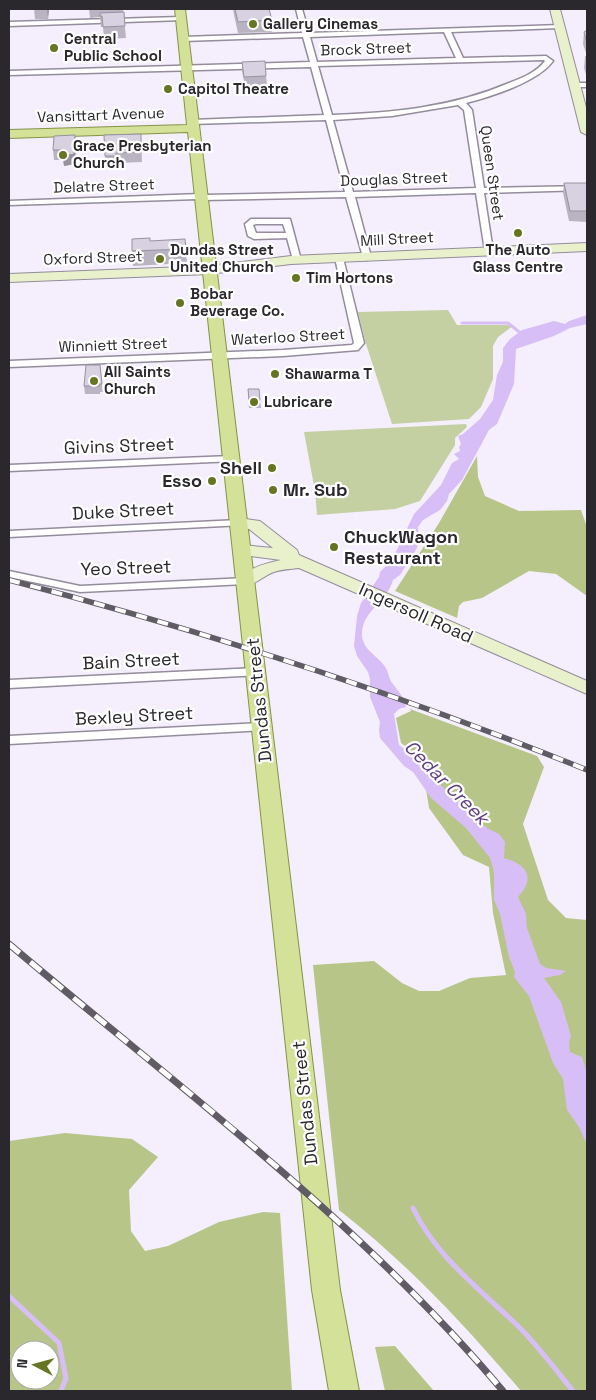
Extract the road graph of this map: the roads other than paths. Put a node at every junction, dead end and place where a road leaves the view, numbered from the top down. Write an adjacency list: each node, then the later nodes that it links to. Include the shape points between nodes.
1 (299, 9): 7 (street)
2 (555, 9): 5 (main road)
3 (180, 14): 4 (street); 8 (main road, Dundas Street)
4 (9, 24)
5 (559, 26): 6 (street); 13 (main road)
6 (447, 30): 7 (street); 9 (street)
7 (308, 35): 8 (street); 10 (street)
8 (184, 39): 11 (main road, Dundas Street)
9 (460, 60): 10 (street, Brock Street); 15 (street, Brock Street, via 546,58 549,61 529,77)
10 (316, 64): 11 (street, Brock Street); 16 (street)
11 (187, 68): 12 (street, Brock Street); 17 (main road, Dundas Street)
12 (9, 73)
13 (574, 85): 14 (street); 18 (main road)
14 (587, 85)
15 (460, 103): 16 (street, via 391,114); 21 (street, Queen Street, via 468,110)
16 (329, 118): 17 (street); 22 (street)
17 (193, 125): 19 (main road, Vansittart Avenue); 23 (main road, Dundas Street)
18 (587, 132)
19 (9, 134)
20 (587, 188): 21 (street, Douglas Street)
21 (480, 190): 22 (street, Douglas Street); 27 (street, Queen Street)
22 (348, 194): 23 (street, Douglas Street); 28 (street)
23 (201, 197): 24 (street, Delatre Street); 31 (main road, Dundas Street)
24 (9, 203)
25 (291, 235): 30 (street)
26 (587, 246): 27 (main road, Mill Street)
27 (489, 251): 28 (main road, Mill Street)
28 (367, 257): 29 (main road, Mill Street)
29 (339, 258): 30 (main road, Mill Street); 33 (street, Waterloo Street, via 359,343 357,346 345,350)
30 (297, 260): 31 (main road, Mill Street)
31 (209, 270): 32 (main road, Oxford Street); 33 (main road, Dundas Street)
32 (9, 278)
33 (219, 356): 34 (street, Winniett Street); 35 (main road, Dundas Street)
34 (9, 364)
35 (232, 459): 36 (street, Givins Street); 37 (main road, Dundas Street)
36 (9, 468)
37 (239, 523): 38 (street, Duke Street); 39 (main road, Dundas Street); 40 (main road, via 254,525)
38 (9, 534)
39 (242, 550): 40 (main road, Ingersoll Road, via 278,554); 42 (main road, Dundas Street)
40 (302, 562): 42 (main road, via 275,565); 45 (main road, Ingersoll Road)
41 (9, 574): 42 (street, Yeo Street, via 80,589)
42 (246, 581): 43 (main road, Dundas Street)
43 (256, 672): 44 (street, Bain Street); 46 (main road, Dundas Street)
44 (9, 684)
45 (587, 688)
46 (262, 727): 47 (street, Bexley Street); 48 (main road, Dundas Street, via 326,1290)
47 (9, 740)
48 (344, 1391)

